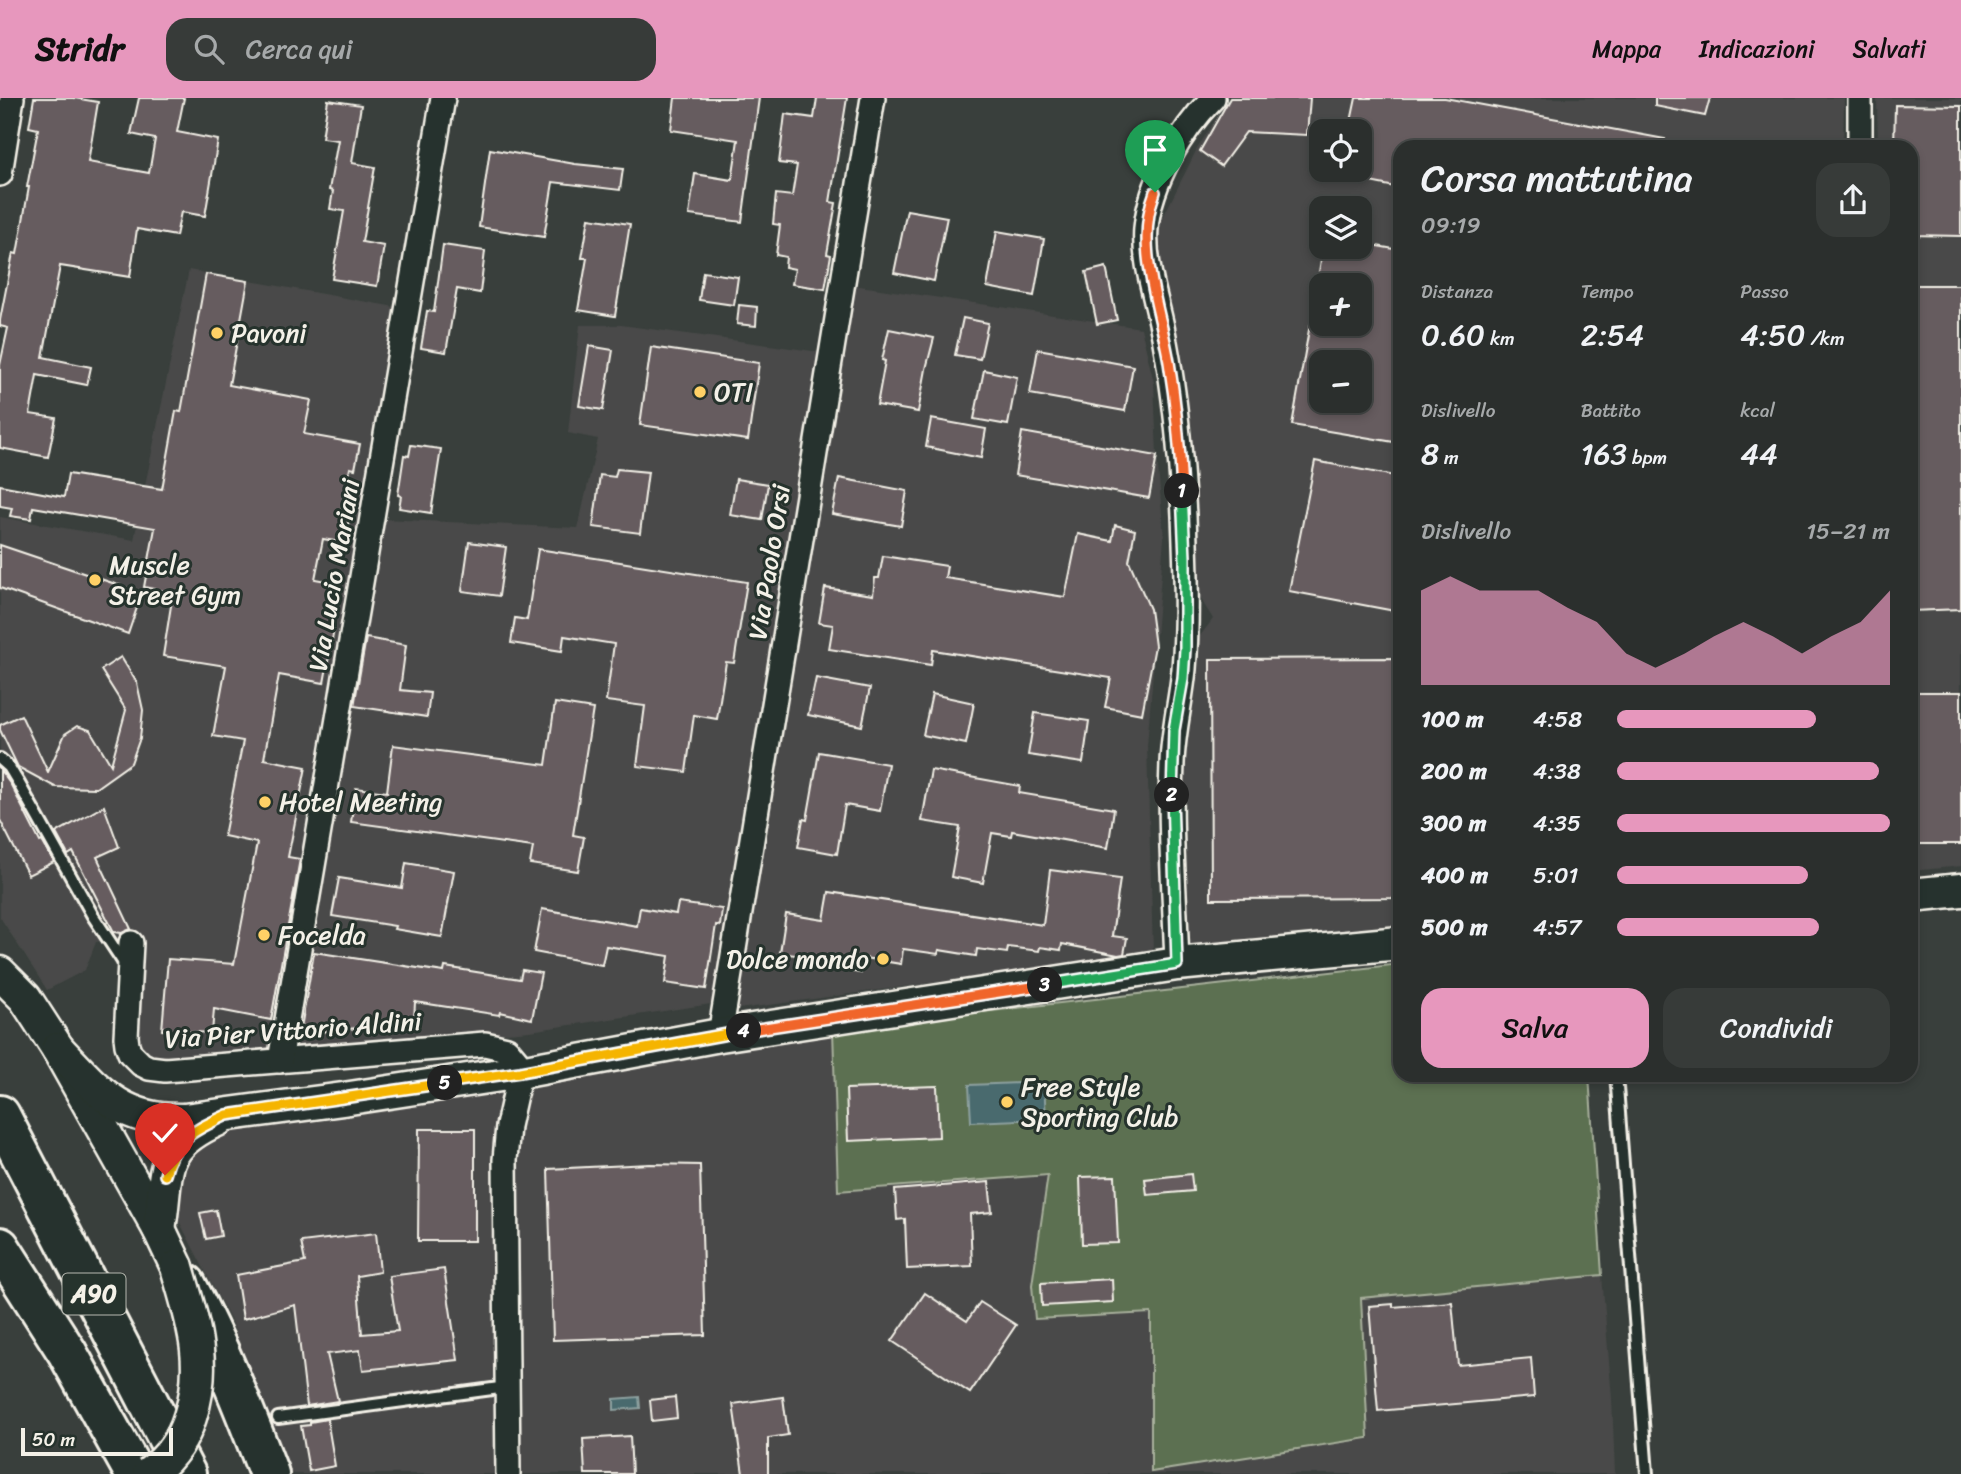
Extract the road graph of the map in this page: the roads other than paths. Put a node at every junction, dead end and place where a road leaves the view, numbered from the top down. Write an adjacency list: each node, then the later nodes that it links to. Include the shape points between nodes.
1 (12, 98): 7 (street)
2 (443, 98): 20 (street, Via Lucio Mariani)
3 (873, 98): 18 (street, Via Paolo Orsi)
4 (1213, 98): 14 (street, via 1168,161 1152,199 1146,235 1174,397 1184,518 1185,660 1172,765)
5 (1860, 98): 6 (street)
6 (1860, 140)
7 (0, 174)
8 (0, 759): 15 (lane)
9 (1961, 890): 10 (street)
10 (1918, 894)
11 (131, 943): 15 (street, Via Pier Vittorio Aldini)
12 (1393, 944): 14 (street)
13 (0, 949): 17 (street)
14 (1177, 964): 18 (street)
15 (129, 971): 20 (street, Via Pier Vittorio Aldini, via 126,1037 130,1053 141,1064 165,1070)
16 (0, 973): 17 (street)
17 (26, 998): 19 (street)
18 (720, 1035): 21 (street)
19 (58, 1049): 24 (street, via 103,1096 128,1110 167,1120); 25 (street)
20 (280, 1061): 21 (street, Via Pier Vittorio Aldini, via 485,1044 507,1049)
21 (520, 1072): 24 (street); 28 (street, via 505,1160)
22 (1617, 1082): 35 (lane)
23 (0, 1115): 32 (highway, A90)
24 (227, 1115): 25 (street, via 193,1132 172,1153)
25 (159, 1230): 27 (street)
26 (0, 1247): 30 (highway, A90, via 67,1352)
27 (177, 1267): 31 (street, bridge, via 195,1336 198,1386 183,1435 165,1461); 33 (highway, bridge, via 224,1360)
28 (507, 1387): 29 (lane); 34 (street)
29 (278, 1419)
30 (135, 1474)
31 (149, 1474)
32 (186, 1474)
33 (269, 1474)
34 (508, 1474)
35 (1647, 1474)

